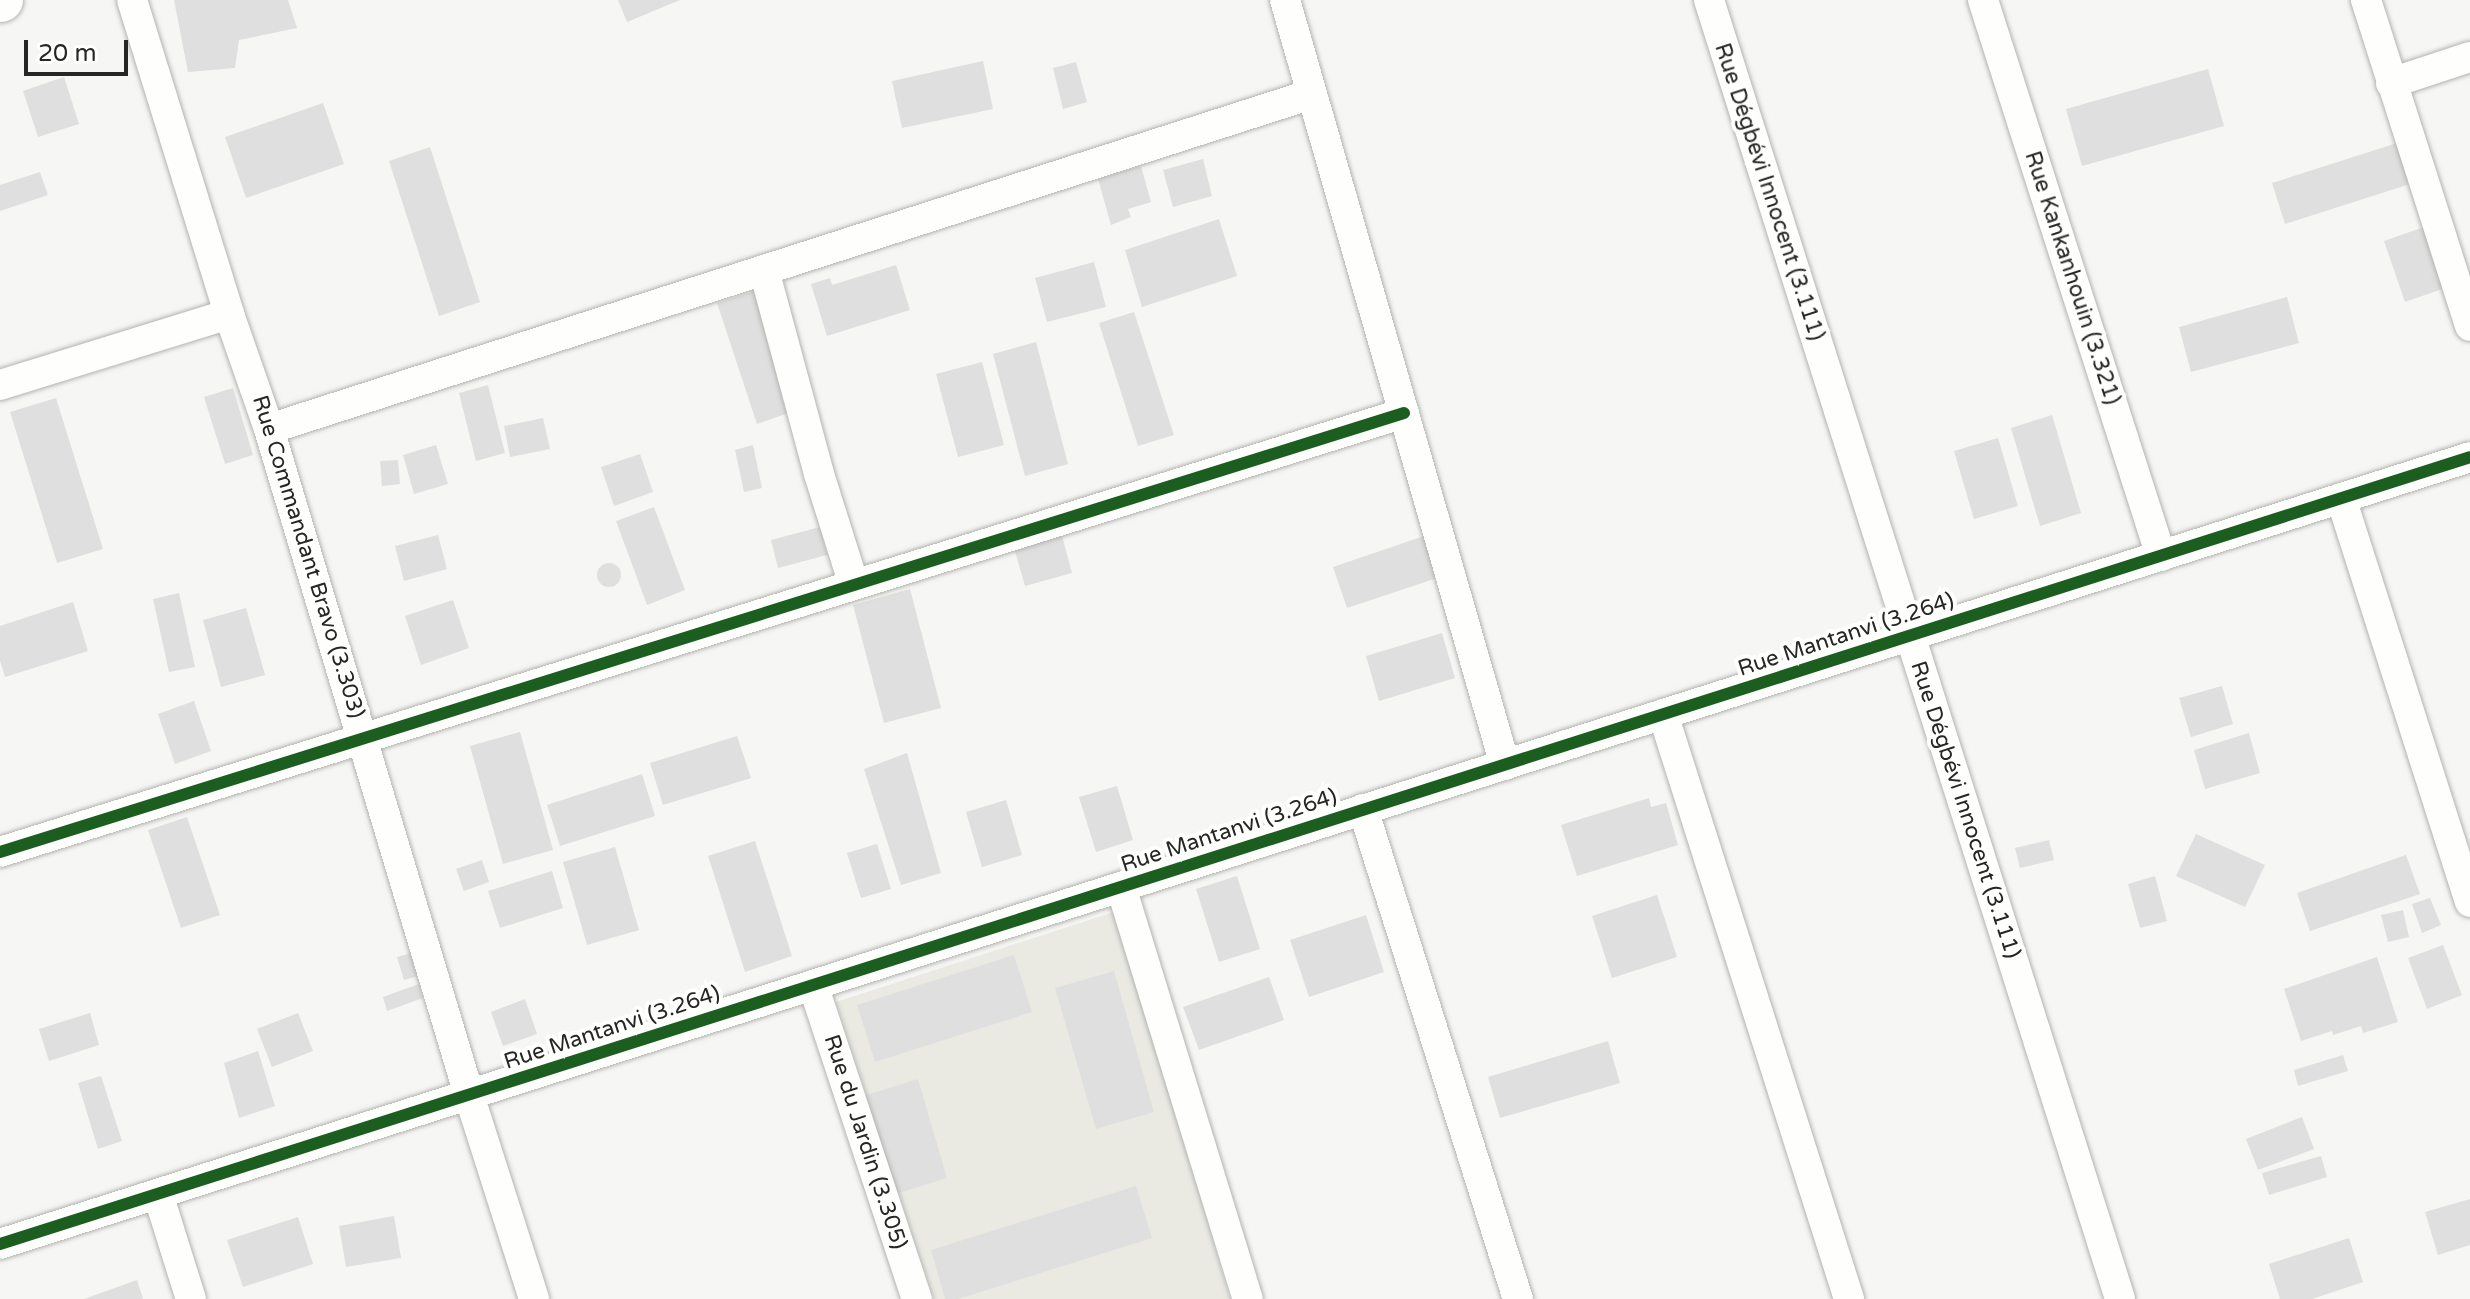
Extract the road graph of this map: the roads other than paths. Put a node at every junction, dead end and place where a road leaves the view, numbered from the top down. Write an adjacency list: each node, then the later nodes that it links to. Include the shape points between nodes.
1 (132, 0): 10 (street, Rue Commandant Bravo (3.303))
2 (1285, 0): 8 (street)
3 (1709, 0): 19 (street, Rue Dégbévi Innocent (3.111))
4 (1983, 0): 17 (street, Rue Kankanhouin (3.321))
5 (2366, 0): 7 (street)
6 (2470, 57): 7 (street)
7 (2391, 83): 11 (street)
8 (1312, 94): 9 (street); 13 (street)
9 (764, 270): 14 (street); 18 (street)
10 (229, 314): 12 (street); 14 (street, Rue Commandant Bravo (3.303))
11 (2470, 326)
12 (0, 385)
13 (1404, 413): 18 (street); 22 (street)
14 (269, 429): 21 (street, Rue Commandant Bravo (3.303))
15 (2470, 457): 16 (street, Rue Mantanvi (3.264))
16 (2341, 498): 17 (street, Rue Mantanvi (3.264)); 26 (street)
17 (2161, 556): 19 (street, Rue Mantanvi (3.264))
18 (854, 585): 21 (street)
19 (1910, 635): 20 (street, Rue Mantanvi (3.264)); 37 (street, Rue Dégbévi Innocent (3.111))
20 (1663, 714): 22 (street, Rue Mantanvi (3.264)); 36 (street)
21 (365, 738): 24 (street); 28 (street, Rue Commandant Bravo (3.303))
22 (1505, 765): 23 (street, Rue Mantanvi (3.264))
23 (1363, 809): 25 (street, Rue Mantanvi (3.264)); 35 (street)
24 (0, 852)
25 (1121, 887): 27 (street, Rue Mantanvi (3.264)); 34 (street)
26 (2470, 902)
27 (813, 985): 28 (street, Rue Mantanvi (3.264)); 33 (street, Rue du Jardin (3.305))
28 (469, 1095): 29 (street, Rue Mantanvi (3.264)); 32 (street, Rue Commandant Bravo (3.303))
29 (158, 1194): 30 (street, Rue Mantanvi (3.264)); 31 (street)
30 (0, 1244)
31 (191, 1299)
32 (534, 1299)
33 (917, 1299)
34 (1248, 1299)
35 (1518, 1299)
36 (1849, 1299)
37 (2120, 1299)

